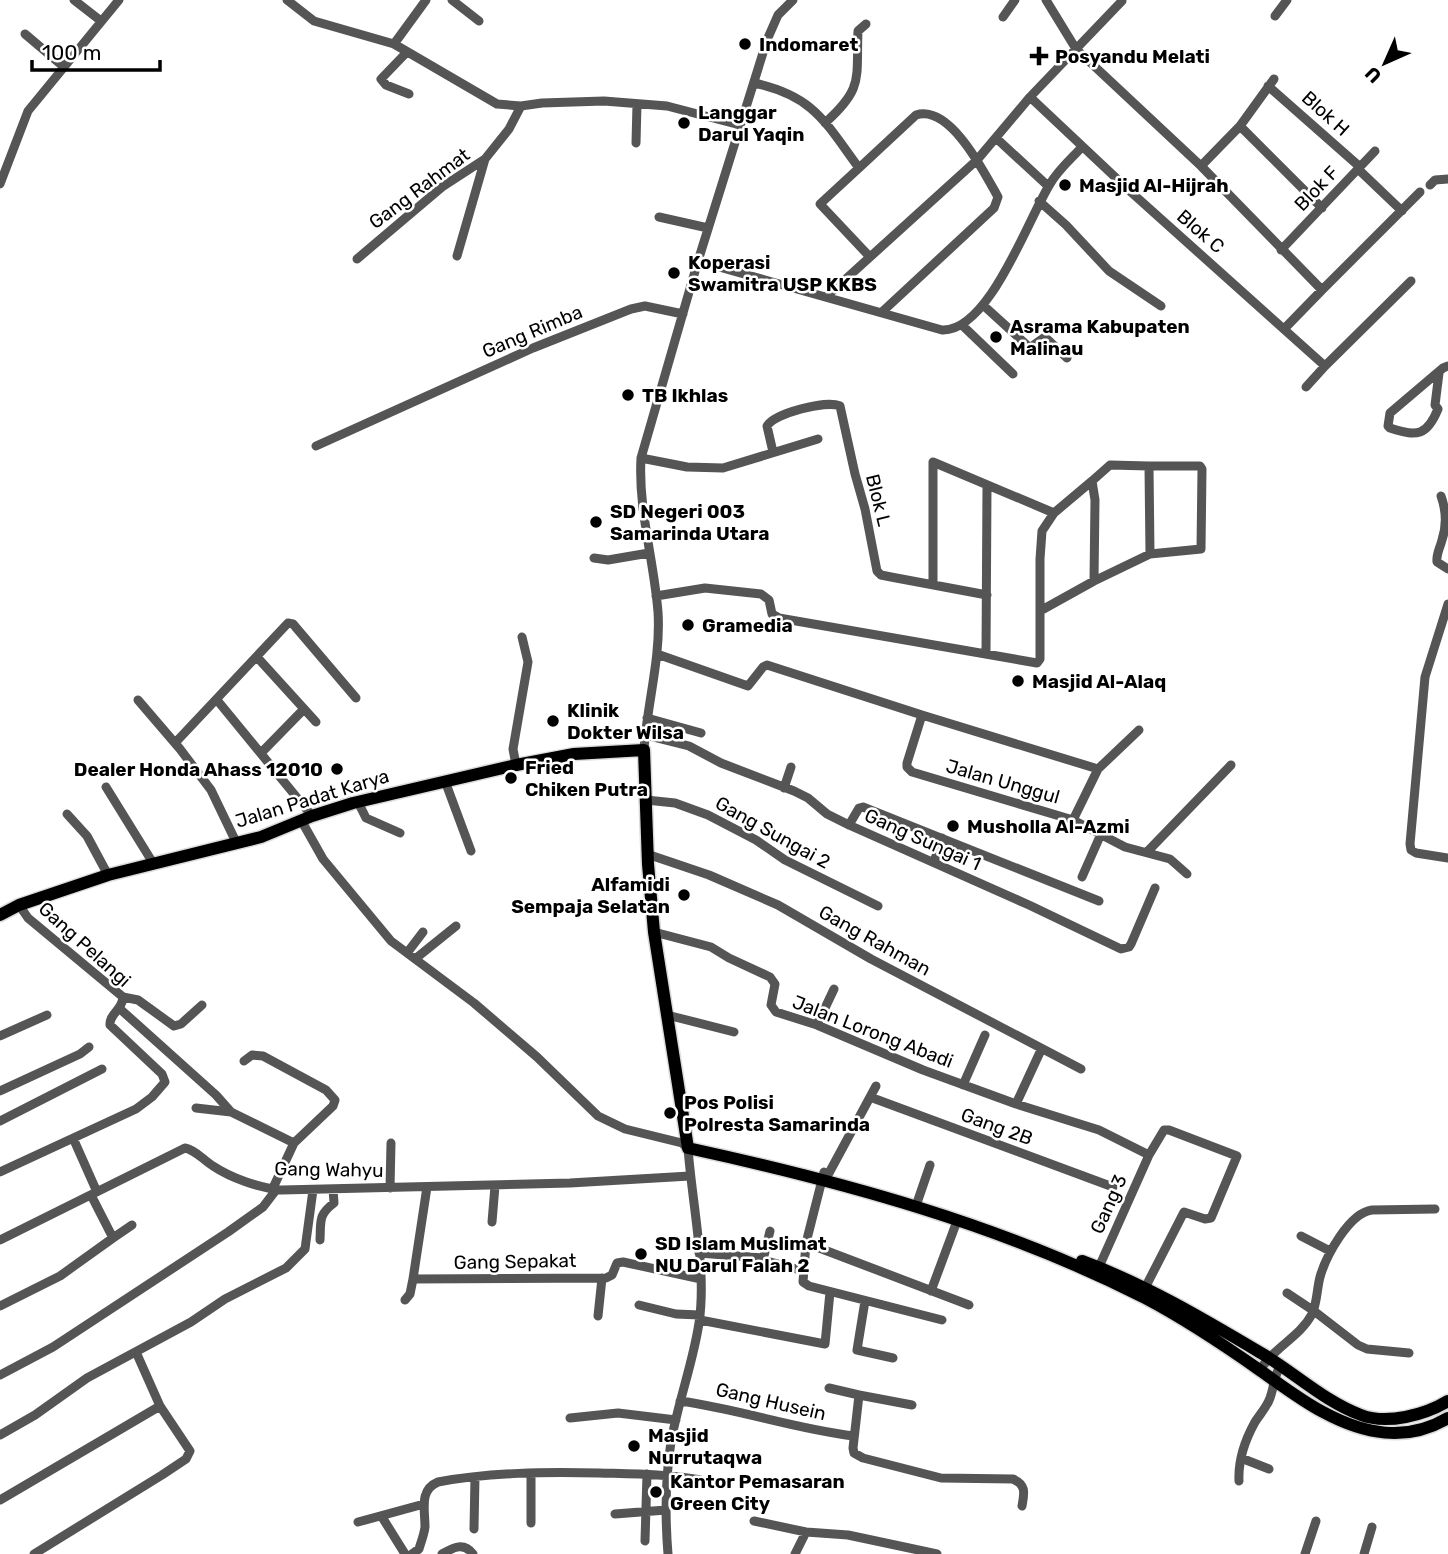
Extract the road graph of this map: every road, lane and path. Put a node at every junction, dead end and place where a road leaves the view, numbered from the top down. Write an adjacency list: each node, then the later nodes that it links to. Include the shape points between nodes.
1 (74, 0): 13 (street)
2 (119, 0): 13 (street)
3 (287, 0): 17 (street, via 314,21)
4 (426, 0): 17 (street)
5 (452, 0): 14 (street)
6 (793, 0): 21 (street, via 772,26)
7 (1015, 0): 12 (street)
8 (1046, 0): 18 (street)
9 (1287, 0): 11 (street)
10 (1122, 1): 18 (street)
11 (1276, 16)
12 (1003, 17)
13 (102, 21): 20 (street)
14 (478, 21)
15 (866, 24): 26 (street, via 858,32 858,80 847,102)
16 (25, 34): 20 (street)
17 (394, 44): 19 (street)
18 (1076, 49): 23 (street); 35 (street)
19 (407, 52): 22 (street, via 381,79); 25 (street, via 488,100)
20 (64, 67): 39 (street, via 28,111)
21 (754, 83): 26 (street, via 795,96); 27 (street)
22 (409, 94)
23 (1030, 97): 29 (street); 31 (street, Blok C)
24 (637, 104): 25 (street, via 579,101); 27 (street, via 676,108); 30 (street)
25 (521, 106): 33 (street, Gang Rahmat)
26 (825, 123): 36 (street)
27 (740, 125): 47 (street)
28 (1240, 126): 35 (street); 37 (street, Blok H, via 1271,82); 44 (street)
29 (996, 138): 34 (street); 41 (street)
30 (636, 144)
31 (1082, 147): 41 (street); 61 (street, Blok C)
32 (1375, 151): 37 (street, Blok F)
33 (485, 159): 49 (street); 51 (street, Gang Rahmat, via 442,187)
34 (977, 160): 36 (street, via 946,123 923,113 909,120); 50 (street); 58 (street, via 998,197 996,204)
35 (1201, 166): 48 (street)
36 (859, 168): 50 (street, via 820,204)
37 (1359, 168): 44 (street, Blok F); 45 (street, Blok H)
38 (1448, 179): 40 (street)
39 (0, 184)
40 (1430, 185)
41 (1048, 186): 43 (street)
42 (1420, 192): 45 (street)
43 (1039, 201): 56 (street, via 1027,231); 57 (street, via 1109,271)
44 (1322, 208): 48 (street, Blok F)
45 (1402, 211): 54 (street)
46 (659, 217): 47 (street)
47 (708, 228): 52 (street)
48 (1281, 250): 54 (street)
49 (457, 256)
50 (870, 257): 55 (street)
51 (357, 259)
52 (698, 261): 55 (street); 59 (street)
53 (1411, 281): 63 (street)
54 (1322, 289): 61 (street)
55 (827, 296): 58 (street)
56 (983, 305): 60 (street); 62 (street, via 1028,346 1045,337)
57 (1161, 306)
58 (882, 312): 60 (street, via 942,330)
59 (683, 314): 70 (street, Gang Rimba, via 645,306 631,309); 72 (street)
60 (963, 326): 66 (street)
61 (1285, 328): 63 (street, Blok C)
62 (1067, 358)
63 (1323, 364): 67 (street)
64 (1448, 366): 65 (street)
65 (1439, 373): 68 (street, via 1435,405); 68 (street, via 1390,413 1388,426 1423,432)
66 (1013, 374)
67 (1306, 387)
68 (1443, 410)
69 (818, 439): 71 (street)
70 (316, 446)
71 (773, 452): 72 (street, via 723,468); 83 (street, Blok L, via 770,422 816,406 840,406 881,575)
72 (641, 458): 78 (street, via 640,492)
73 (1149, 466): 74 (street, via 1110,466); 79 (street); 79 (street, via 1197,464 1202,469 1203,547)
74 (1092, 481): 77 (street); 82 (street)
75 (987, 486): 77 (street); 83 (street, via 933,461); 84 (street)
76 (1441, 496): 81 (street, via 1446,528 1436,556)
77 (1054, 513): 87 (street, via 1042,531)
78 (649, 553): 80 (street); 85 (street)
79 (1150, 554): 82 (street)
80 (594, 558)
81 (1448, 569)
82 (1094, 581): 87 (street)
83 (933, 584): 84 (street)
84 (987, 595): 90 (street)
85 (656, 596): 89 (street); 90 (street, via 705,588 761,594 767,597 775,617)
86 (1448, 604): 125 (street, via 1425,677 1410,844 1416,853)
87 (1040, 611): 90 (street, via 1038,663)
88 (522, 637): 105 (street, via 528,662 513,749)
89 (657, 654): 96 (street, Jalan Unggul, via 748,686 767,666); 97 (street)
90 (986, 654)
91 (257, 657): 92 (street, via 290,623); 94 (street); 95 (street)
92 (356, 698)
93 (138, 700): 102 (street)
94 (217, 700): 102 (street); 104 (street)
95 (304, 709): 98 (street); 104 (street)
96 (922, 715): 108 (street, Jalan Unggul); 116 (street, Jalan Unggul, via 908,770)
97 (647, 718): 100 (street); 101 (street)
98 (316, 722)
99 (1139, 730): 108 (street)
100 (701, 733)
101 (645, 735): 103 (street); 111 (street, Gang Sungai 1, via 689,746)
102 (175, 743): 121 (street, via 216,798)
103 (644, 750): 105 (main road, Jalan Padat Karya, via 592,752); 112 (main road)
104 (261, 753): 115 (street)
105 (516, 765): 109 (main road, Jalan Padat Karya)
106 (1231, 765): 123 (street)
107 (791, 767): 111 (street)
108 (1098, 769): 116 (street, Jalan Unggul)
109 (445, 781): 113 (main road, Jalan Padat Karya); 122 (street)
110 (106, 787): 127 (street)
111 (784, 788): 117 (street, Gang Sungai 1)
112 (646, 800): 124 (main road); 134 (street, Gang Sungai 2, via 674,803 708,815)
113 (358, 802): 115 (main road, Jalan Padat Karya); 118 (street, via 366,818)
114 (67, 814): 129 (street, via 87,836)
115 (306, 818): 121 (main road, Jalan Padat Karya); 139 (street, via 332,870 385,936)
116 (1073, 820): 119 (street)
117 (849, 825): 120 (street, via 863,807); 126 (street, Gang Sungai 1)
118 (400, 833)
119 (1101, 834): 123 (street); 130 (street)
120 (942, 838): 126 (street); 132 (street)
121 (236, 842): 127 (main road, Jalan Padat Karya)
122 (471, 851)
123 (1147, 852): 128 (street, via 1170,859)
124 (648, 854): 138 (main road); 151 (street, Gang Rahman, via 778,905)
125 (1448, 858)
126 (934, 862): 131 (street, Gang Sungai 1, via 1121,949 1131,944)
127 (153, 863): 129 (main road, Jalan Padat Karya)
128 (1186, 874)
129 (108, 875): 133 (main road, Jalan Padat Karya)
130 (1082, 877)
131 (1155, 888)
132 (1098, 901)
133 (19, 905): 135 (main road, Jalan Padat Karya); 141 (street, Gang Pelangi, via 28,918)
134 (878, 906)
135 (0, 915)
136 (456, 926): 139 (street)
137 (422, 932): 139 (street)
138 (654, 932): 145 (main road); 146 (street, Jalan Lorong Abadi, via 711,947 770,977 775,985 772,1009)
139 (411, 956): 166 (street, via 474,1003 598,1116 625,1129)
140 (835, 989): 146 (street)
141 (123, 998): 142 (street, via 138,1000 174,1026); 143 (street, Gang Pelangi)
142 (202, 1005)
143 (119, 1008): 161 (street); 163 (street, Gang Pelangi, via 110,1025 165,1082 136,1109)
144 (47, 1015): 149 (street)
145 (667, 1015): 147 (street); 166 (main road)
146 (817, 1025): 155 (street, Jalan Lorong Abadi)
147 (734, 1032)
148 (985, 1035): 155 (street)
149 (0, 1036)
150 (89, 1047): 157 (street)
151 (1041, 1050): 154 (street, Gang Rahman); 159 (street)
152 (244, 1061): 164 (street, via 252,1055 264,1056 326,1090 335,1100)
153 (102, 1069): 162 (street)
154 (1081, 1069)
155 (963, 1085): 159 (street, Jalan Lorong Abadi)
156 (876, 1086): 158 (street)
157 (0, 1091)
158 (870, 1097): 170 (street); 174 (street, Gang 2B)
159 (1016, 1104): 167 (street, Jalan Lorong Abadi, via 1099,1130)
160 (196, 1108): 161 (street)
161 (231, 1112): 164 (street)
162 (0, 1121)
163 (73, 1139): 169 (street); 179 (street)
164 (295, 1143): 176 (street)
165 (391, 1143): 175 (street)
166 (686, 1144): 170 (main road); 171 (street)
167 (1149, 1155): 194 (street, Gang 3); 199 (street, Gang 3, via 1160,1134 1169,1130 1237,1156 1211,1218 1184,1212)
168 (930, 1165): 180 (street)
169 (0, 1171)
170 (825, 1175): 180 (main road); 182 (main road); 190 (street)
171 (690, 1176): 172 (street, Gang Wahyu); 192 (street)
172 (495, 1186): 173 (street, Gang Wahyu); 183 (street)
173 (427, 1187): 175 (street, Gang Wahyu); 197 (street)
174 (1113, 1187)
175 (390, 1188): 177 (street, Gang Wahyu)
176 (274, 1189): 178 (street, Gang Wahyu); 179 (street, Gang Wahyu, via 221,1171 185,1148); 218 (street, via 263,1207 228,1232 53,1347)
177 (333, 1189): 178 (street, Gang Wahyu); 189 (street, via 334,1203 322,1217)
178 (313, 1190): 212 (street, via 309,1237 294,1262)
179 (94, 1193): 187 (street); 188 (street, Gang Wahyu)
180 (918, 1200): 194 (main road)
181 (1435, 1209): 191 (street, via 1365,1211)
182 (957, 1221): 200 (street); 217 (main road, via 1036,1249 1146,1299)
183 (492, 1222)
184 (132, 1226): 187 (street)
185 (770, 1231): 193 (street)
186 (1301, 1236): 191 (street)
187 (113, 1238): 207 (street, via 60,1276)
188 (0, 1240)
189 (320, 1240)
190 (806, 1243): 195 (street); 200 (street)
191 (1330, 1251): 208 (street)
192 (699, 1253): 193 (street); 198 (street)
193 (763, 1258): 195 (street)
194 (1099, 1267): 199 (main road)
195 (803, 1275): 201 (street, via 805,1285)
196 (602, 1278): 197 (street, Gang Sepakat); 198 (street, Gang Sepakat, via 611,1276 617,1263 623,1262); 209 (street)
197 (413, 1279): 203 (street)
198 (701, 1279): 210 (street)
199 (1146, 1288): 214 (main road)
200 (931, 1291): 206 (street)
201 (830, 1292): 204 (street); 210 (street, via 825,1344)
202 (1287, 1293): 208 (street)
203 (405, 1300)
204 (864, 1301): 211 (street); 215 (street, via 856,1348)
205 (639, 1305): 210 (street)
206 (969, 1305)
207 (0, 1306)
208 (1314, 1311): 213 (street, via 1367,1349); 214 (street)
209 (598, 1316)
210 (700, 1318): 222 (street)
211 (942, 1320)
212 (136, 1352): 225 (street); 229 (street)
213 (1409, 1353)
214 (1268, 1357): 216 (main road); 217 (street)
215 (893, 1358)
216 (1280, 1367): 219 (street); 223 (main road, via 1364,1416 1404,1417)
217 (1260, 1370): 219 (main road)
218 (0, 1375)
219 (1273, 1379): 227 (main road, via 1320,1410 1378,1433 1421,1430); 231 (street, via 1270,1398)
220 (829, 1388): 221 (street)
221 (859, 1395): 224 (street); 230 (street)
222 (680, 1401): 228 (street); 230 (street, Gang Husein)
223 (1448, 1401)
224 (912, 1405)
225 (160, 1406): 239 (street); 254 (street, via 189,1448 186,1459)
226 (570, 1418): 228 (street, via 618,1413)
227 (1448, 1418)
228 (676, 1420): 235 (street)
229 (0, 1435)
230 (854, 1436): 241 (street, via 854,1453 863,1458 941,1478 1013,1479 1025,1489)
231 (1241, 1458): 232 (street); 238 (street)
232 (1269, 1469)
233 (531, 1473): 234 (street); 236 (street); 249 (street)
234 (647, 1474): 235 (street); 243 (street)
235 (667, 1474): 237 (street); 242 (street)
236 (475, 1477): 240 (street, via 434,1483); 251 (street)
237 (701, 1479)
238 (1239, 1481)
239 (0, 1500)
240 (424, 1504): 245 (street); 256 (street, via 425,1531 419,1549)
241 (1021, 1506)
242 (666, 1510): 243 (street); 259 (street)
243 (646, 1512): 244 (street); 253 (street)
244 (615, 1514)
245 (382, 1517): 248 (street); 255 (street)
246 (754, 1521): 252 (street)
247 (1316, 1521): 262 (street)
248 (358, 1522)
249 (531, 1523)
250 (1372, 1527): 263 (street)
251 (474, 1529)
252 (806, 1532): 260 (street); 261 (street, via 848,1535)
253 (645, 1541)
254 (34, 1554)
255 (405, 1554)
256 (412, 1554)
257 (442, 1554): 258 (street, via 464,1546)
258 (473, 1554)
259 (668, 1554)
260 (795, 1554)
261 (937, 1554)
262 (1305, 1554)
263 (1364, 1554)

